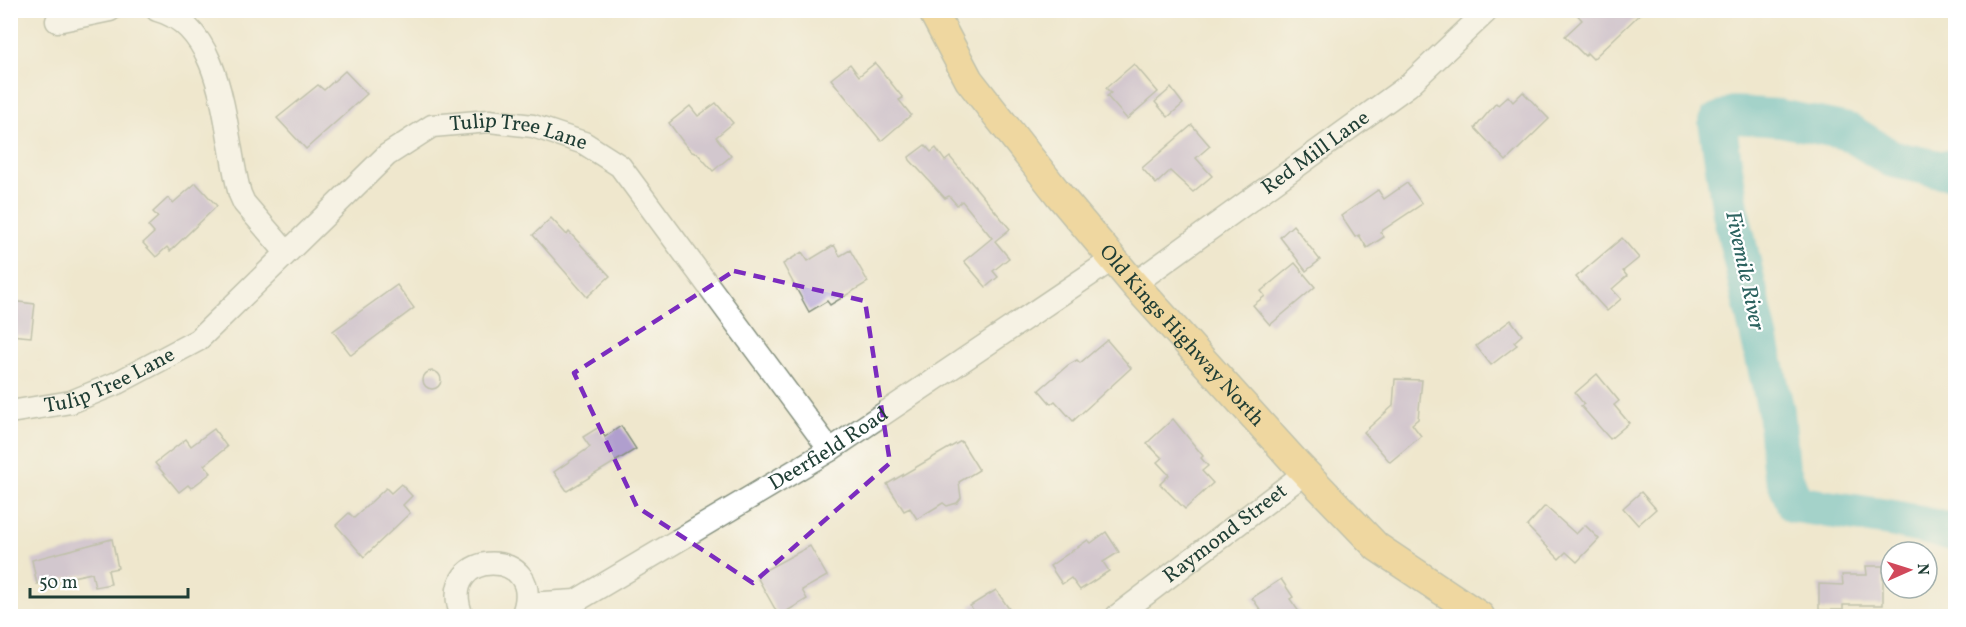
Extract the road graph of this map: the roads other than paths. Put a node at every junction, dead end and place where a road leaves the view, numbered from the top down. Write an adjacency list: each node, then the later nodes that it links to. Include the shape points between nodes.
1 (110, 10): 5 (street)
2 (157, 10): 6 (street, via 180,20 198,40 218,85 240,194)
3 (932, 10): 7 (main road, Old Kings Highway North, via 969,80)
4 (1488, 10): 8 (street, Red Mill Lane, via 1409,85)
5 (57, 21)
6 (286, 252): 9 (street, Tulip Tree Lane, via 198,340 117,383 71,402); 10 (street, Tulip Tree Lane, via 387,155 432,126 489,121 533,126 584,143 620,166)
7 (1113, 259): 8 (main road, Old Kings Highway North); 10 (street, Deerfield Road)
8 (1134, 284): 11 (main road, Old Kings Highway North)
9 (10, 411)
10 (830, 450): 12 (street, Deerfield Road, via 576,601)
11 (1305, 473): 14 (street, Raymond Street); 15 (main road, Old Kings Highway North, via 1377,547)
12 (524, 610): 13 (street, Deerfield Road, via 527,591 522,578 499,562 485,562 472,568 457,591)
13 (462, 616)
14 (1117, 616)
15 (1480, 616)

